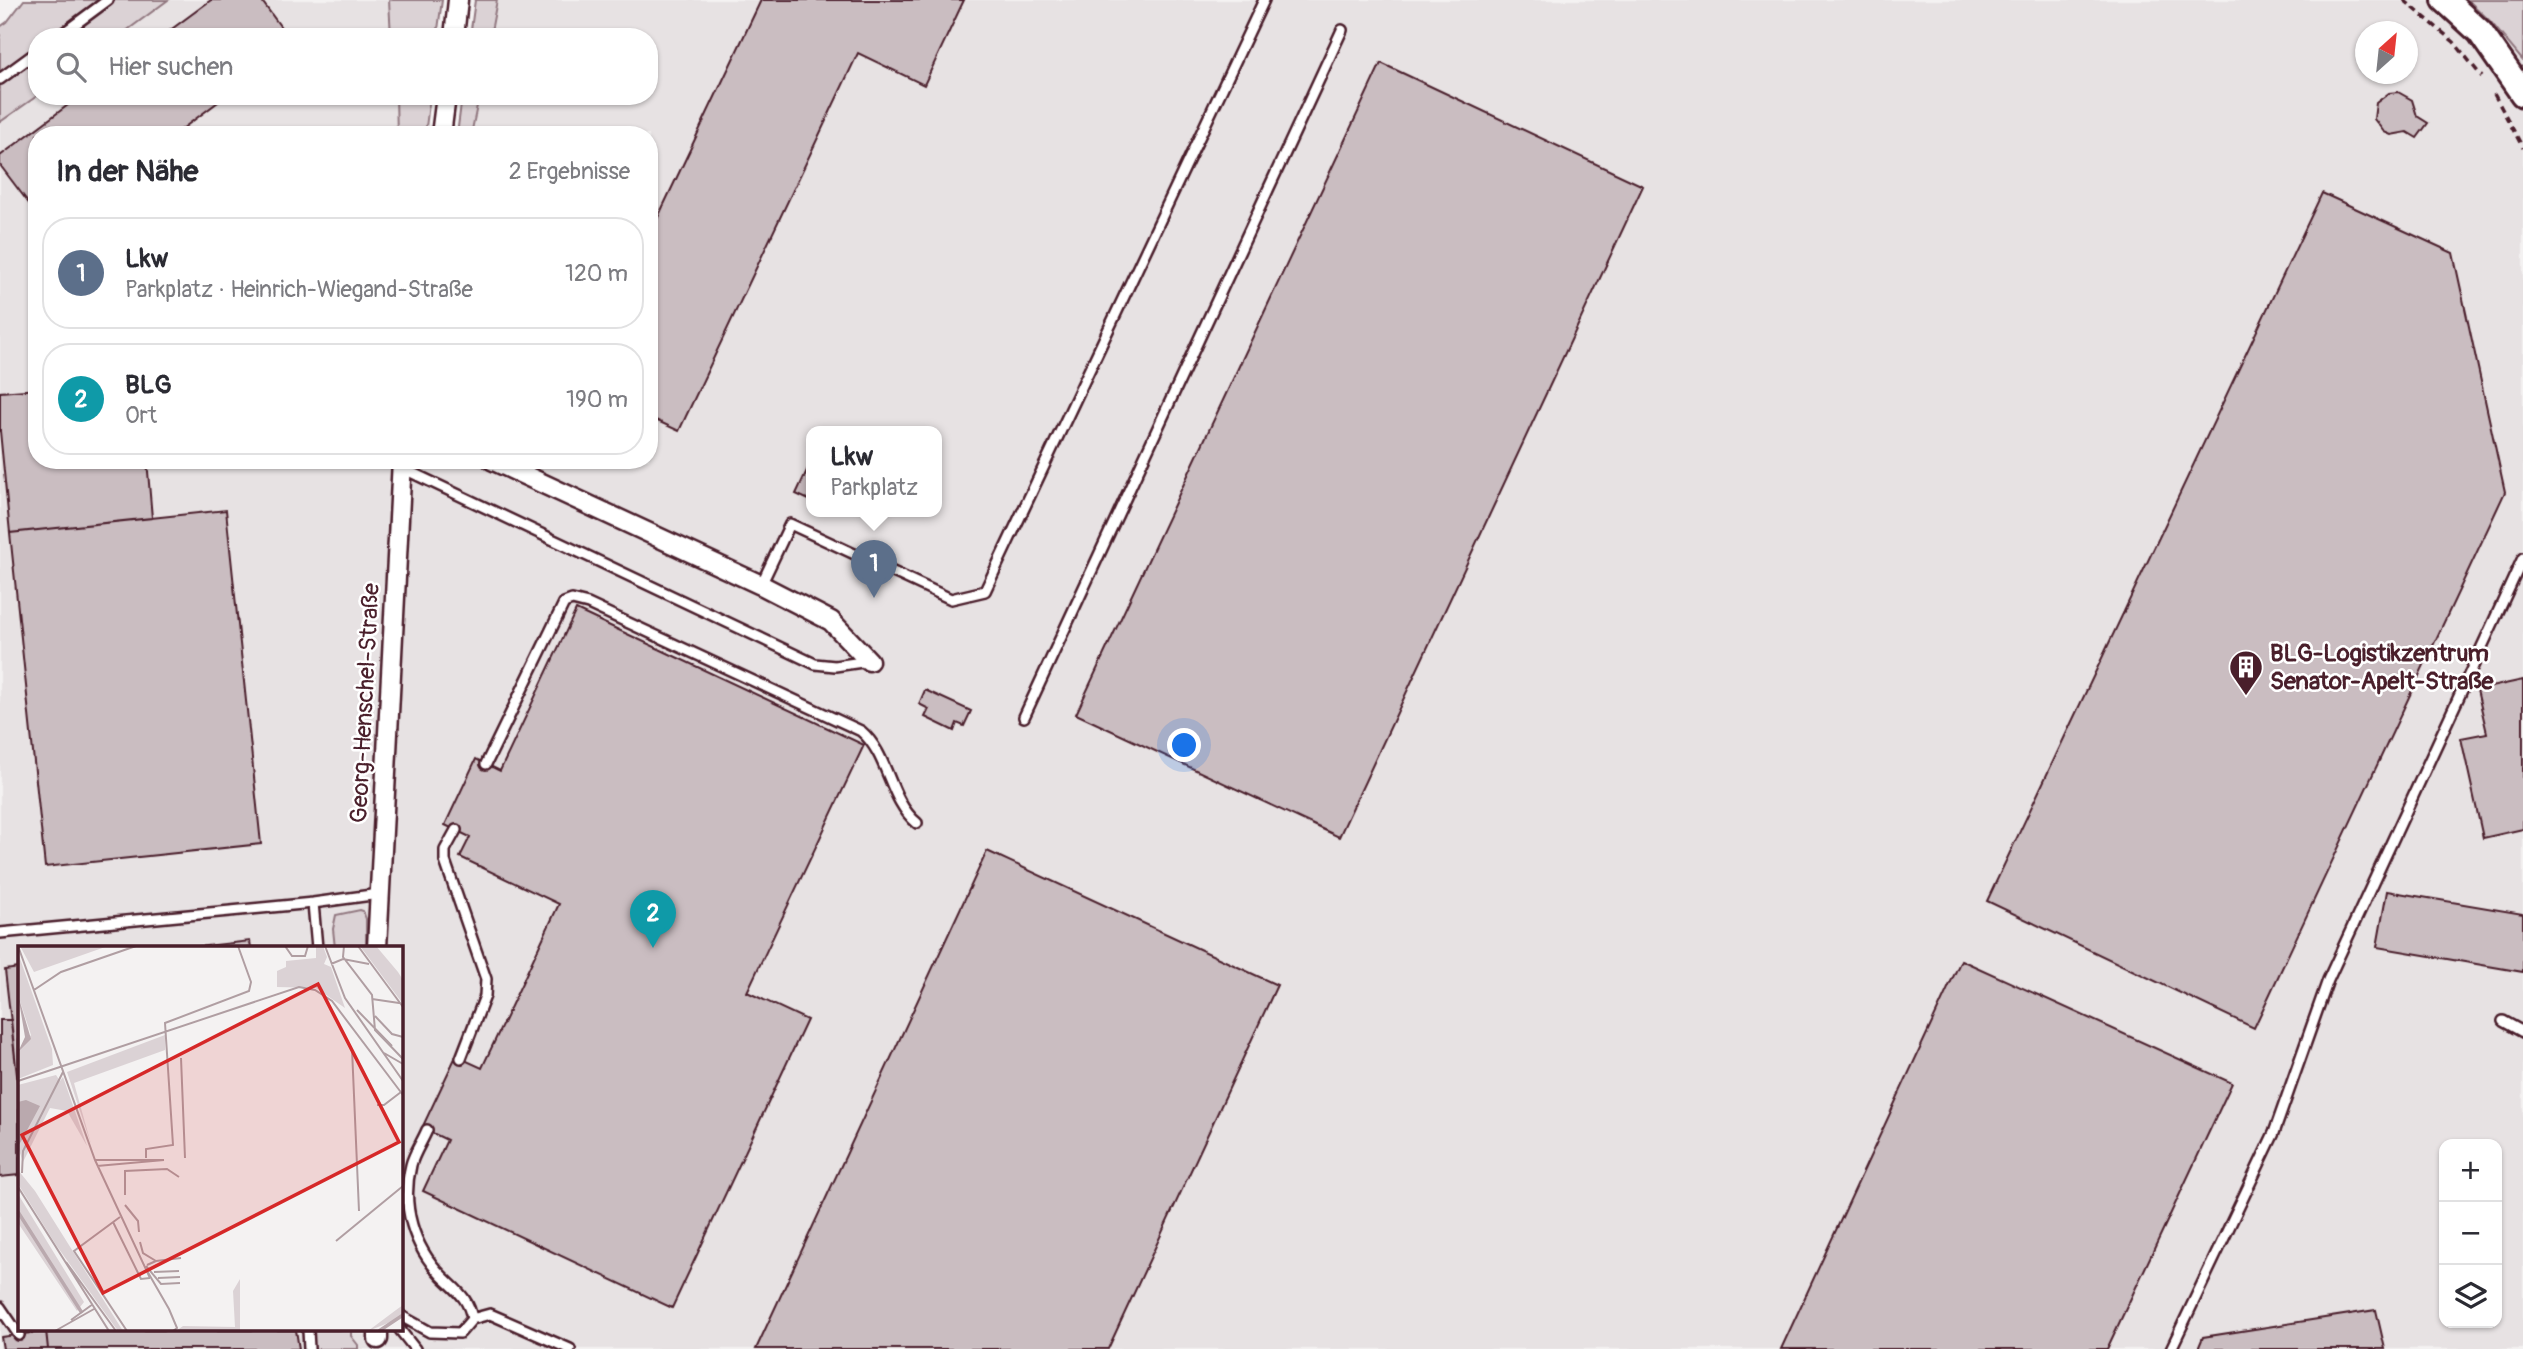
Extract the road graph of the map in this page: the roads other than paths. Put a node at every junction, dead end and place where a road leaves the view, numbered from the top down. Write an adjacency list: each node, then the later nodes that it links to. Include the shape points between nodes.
1 (108, 0): 5 (lane)
2 (458, 0): 6 (street)
3 (1264, 0): 17 (lane, via 985,591 951,599 790,524)
4 (2445, 0): 10 (street, via 2480,32)
5 (70, 28)
6 (455, 28)
7 (1342, 30): 19 (lane)
8 (28, 59): 9 (lane)
9 (0, 79)
10 (2523, 94)
11 (445, 105): 12 (street)
12 (442, 126)
13 (402, 469): 23 (street, Georg-Henschel-Straße)
14 (412, 469): 18 (lane, via 815,664)
15 (511, 469): 17 (street)
16 (2523, 558): 39 (lane, via 2328,979 2274,1133)
17 (761, 585): 18 (street, via 831,621)
18 (869, 661)
19 (1024, 717)
20 (486, 764): 21 (lane, via 564,603 572,600 861,731 872,740 906,815)
21 (917, 823)
22 (456, 830): 30 (lane, via 444,861 486,979 485,996)
23 (379, 894): 24 (lane); 27 (street, Georg-Henschel-Straße)
24 (313, 903): 25 (lane); 26 (lane)
25 (0, 933)
26 (317, 946)
27 (377, 946)
28 (2503, 1021): 29 (lane)
29 (2523, 1032)
30 (461, 1058)
31 (427, 1130): 34 (lane, via 412,1163 407,1188 409,1216 418,1245 464,1296)
32 (0, 1307): 36 (lane)
33 (402, 1317): 34 (lane, via 429,1332 460,1333)
34 (472, 1318): 38 (lane, via 490,1314)
35 (402, 1332): 37 (lane)
36 (19, 1335)
37 (415, 1349)
38 (570, 1349)
39 (2172, 1349)

